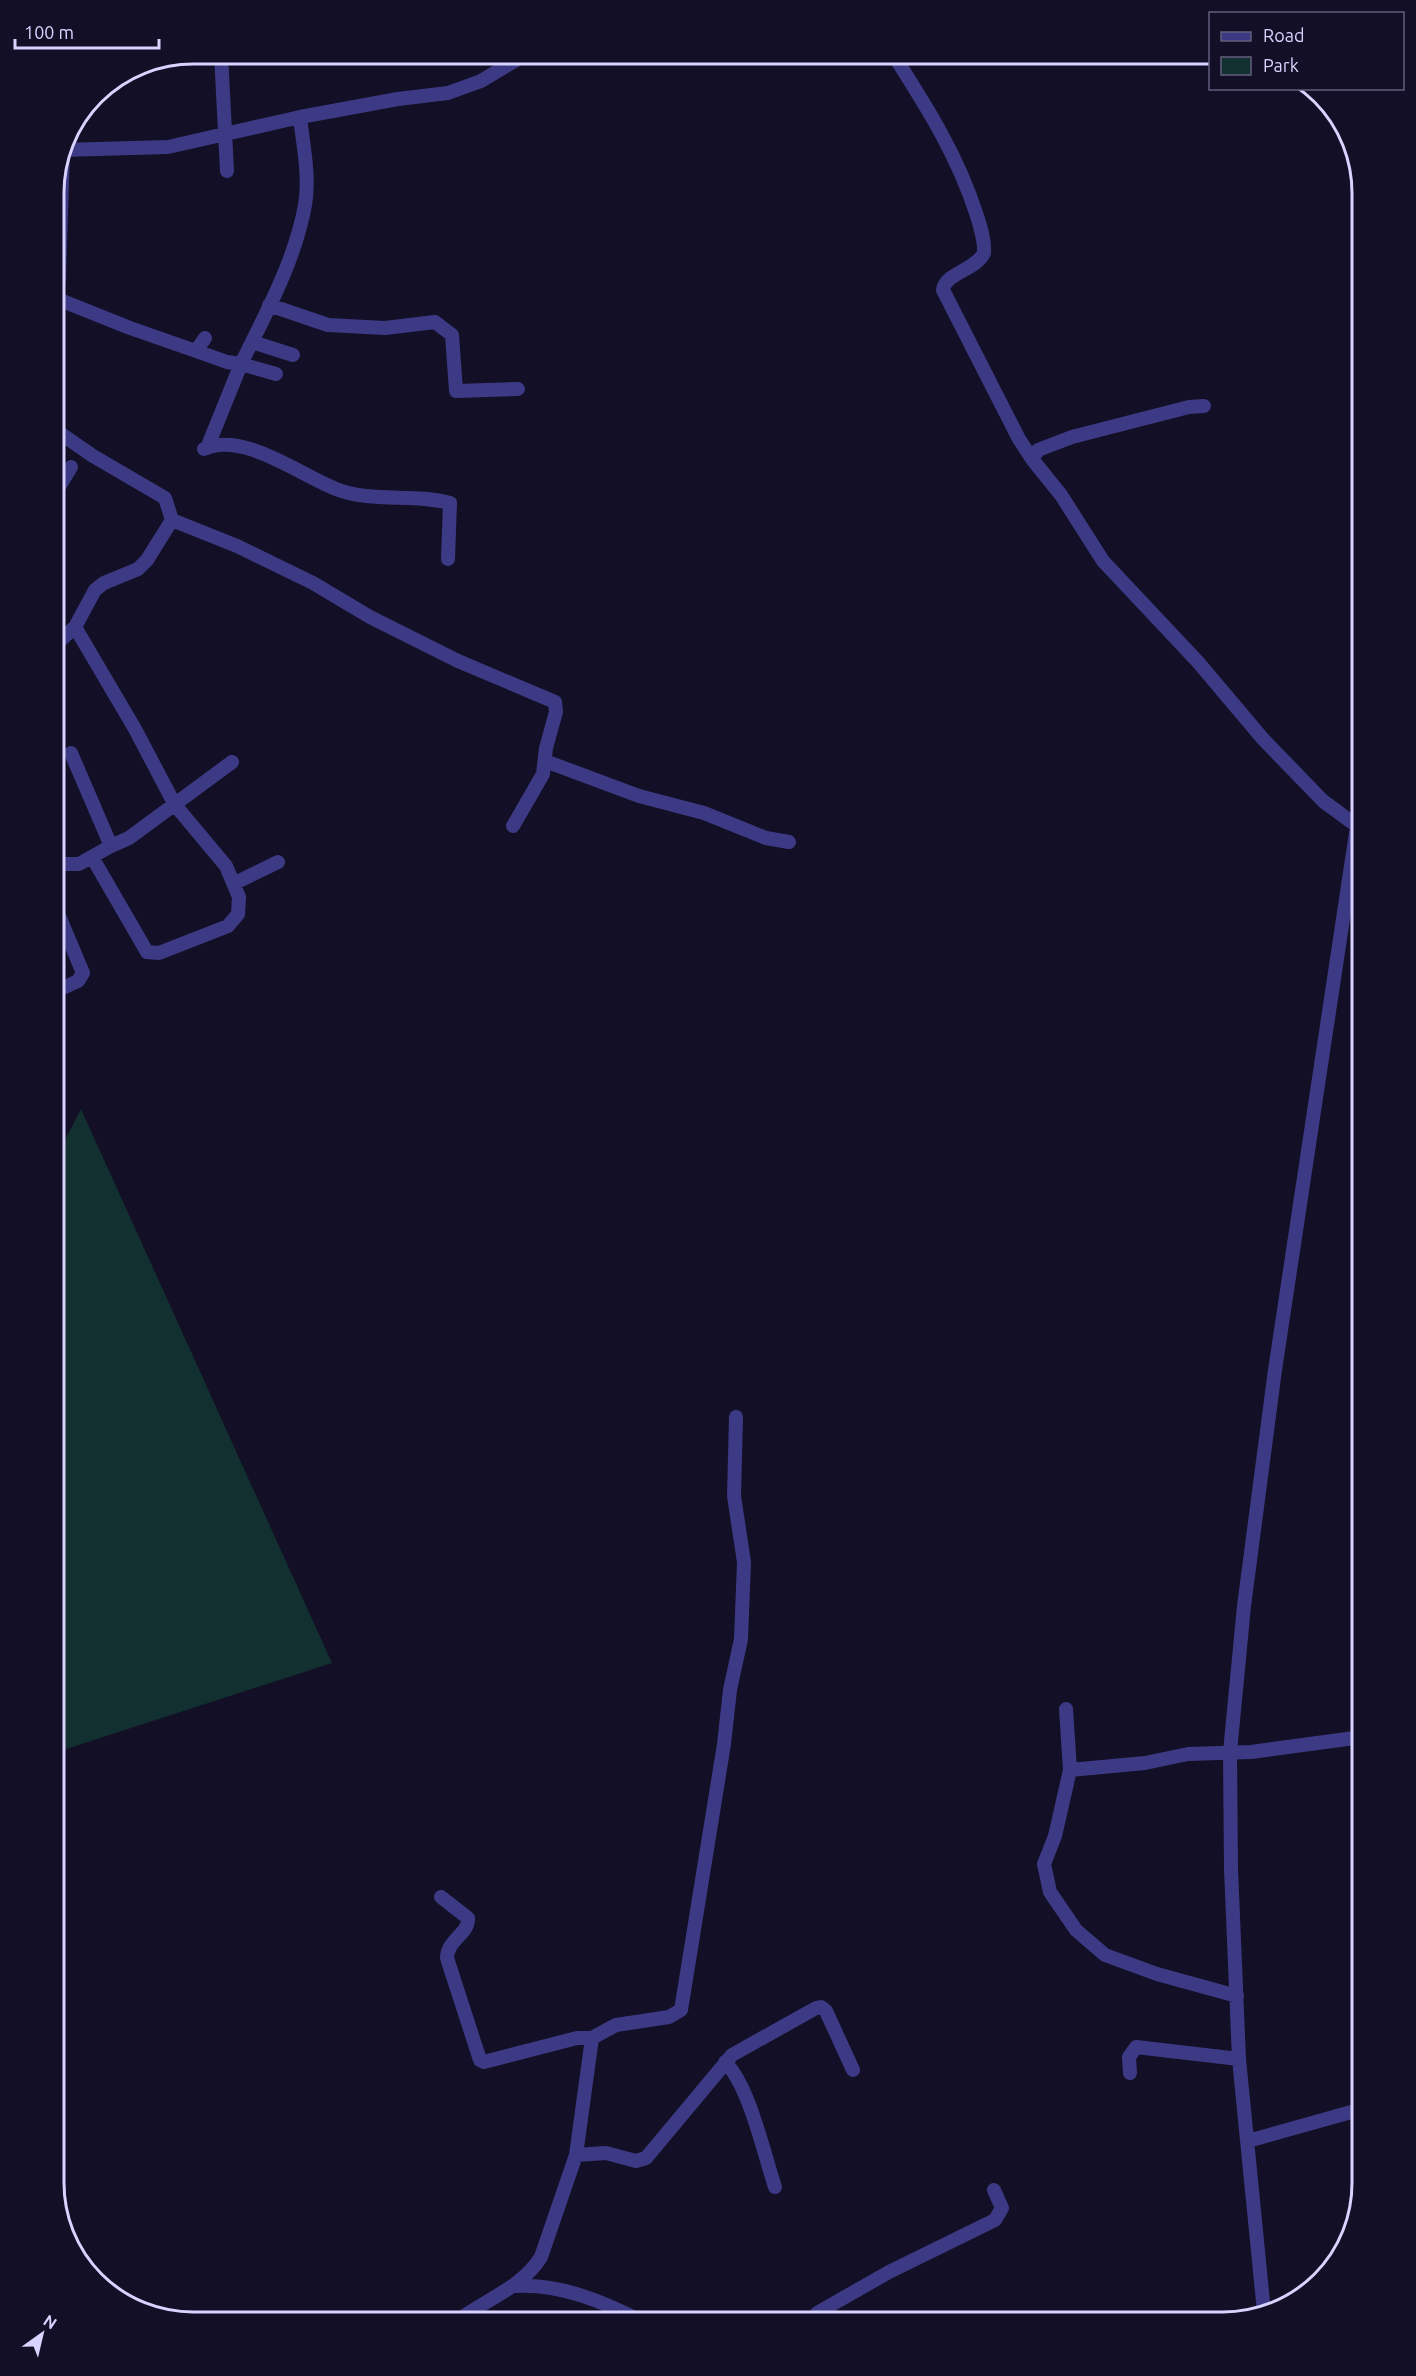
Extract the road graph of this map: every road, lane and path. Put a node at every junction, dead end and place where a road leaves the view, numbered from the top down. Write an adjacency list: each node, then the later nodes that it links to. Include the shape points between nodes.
1 (222, 65): 5 (street)
2 (507, 65): 4 (street, via 448,93)
3 (900, 65): 19 (street, via 964,176 984,247 981,259 946,283 943,290)
4 (300, 117): 5 (street); 9 (street, via 306,162 305,203 291,258)
5 (225, 132): 6 (street, via 168,147); 7 (street)
6 (72, 150)
7 (226, 171)
8 (65, 303): 12 (street)
9 (269, 305): 11 (street); 16 (street, via 328,326 385,328 435,322 452,335 456,392)
10 (205, 338): 12 (street)
11 (252, 342): 13 (street); 14 (street)
12 (196, 351): 14 (street)
13 (293, 355)
14 (241, 364): 15 (street); 23 (street, via 206,449 214,444 231,444 286,463 339,490 450,503)
15 (276, 374)
16 (518, 389)
17 (1204, 406): 19 (street, via 1072,437 1038,450)
18 (65, 437): 22 (street, via 165,498)
19 (1032, 459): 30 (street, via 1061,495 1103,561 1198,662 1263,739 1323,801)
20 (71, 466): 21 (street)
21 (65, 476)
22 (172, 520): 24 (street, via 138,569 95,590); 27 (street, via 313,582 370,617 448,656 555,702)
23 (448, 559)
24 (75, 627): 25 (street); 29 (street)
25 (65, 636)
26 (71, 753): 33 (street)
27 (545, 761): 31 (street, via 543,774); 32 (street, via 608,786)
28 (232, 762): 29 (street)
29 (175, 805): 33 (street); 38 (street, via 220,856)
30 (1352, 822)
31 (513, 826)
32 (789, 842)
33 (111, 846): 34 (street)
34 (92, 857): 37 (street, via 79,864); 38 (street, via 143,948 152,953 234,921 240,907)
35 (1352, 859): 44 (street, via 1275,1370 1244,1606)
36 (279, 862): 38 (street)
37 (65, 864)
38 (235, 884)
39 (65, 929): 40 (street, via 83,973 78,981)
40 (65, 987)
41 (736, 1417): 48 (street, via 734,1496 744,1562 741,1639 683,2006 669,2017 616,2025)
42 (1066, 1709): 45 (street)
43 (1352, 1738): 44 (street)
44 (1230, 1752): 45 (street); 47 (street)
45 (1070, 1770): 47 (street, via 1044,1874 1050,1892 1076,1930 1091,1946 1125,1964)
46 (441, 1897): 48 (street, via 468,1917 467,1925 449,1945 447,1958 481,2061 489,2063 577,2038)
47 (1237, 1996): 49 (street)
48 (592, 2038): 55 (street)
49 (1239, 2059): 52 (street, via 1136,2047 1129,2057); 54 (street)
50 (724, 2062): 51 (street, via 821,2007); 55 (street, via 645,2158 636,2161 606,2153); 56 (street, via 744,2092)
51 (853, 2070)
52 (1130, 2073)
53 (1352, 2112): 54 (street)
54 (1248, 2141): 59 (street)
55 (576, 2155): 58 (street, via 541,2257 533,2271)
56 (775, 2187)
57 (994, 2190): 62 (street, via 1002,2208 995,2220)
58 (515, 2286): 60 (street); 61 (street, via 562,2289)
59 (1263, 2305)
60 (470, 2311)
61 (617, 2311)
62 (819, 2312)

